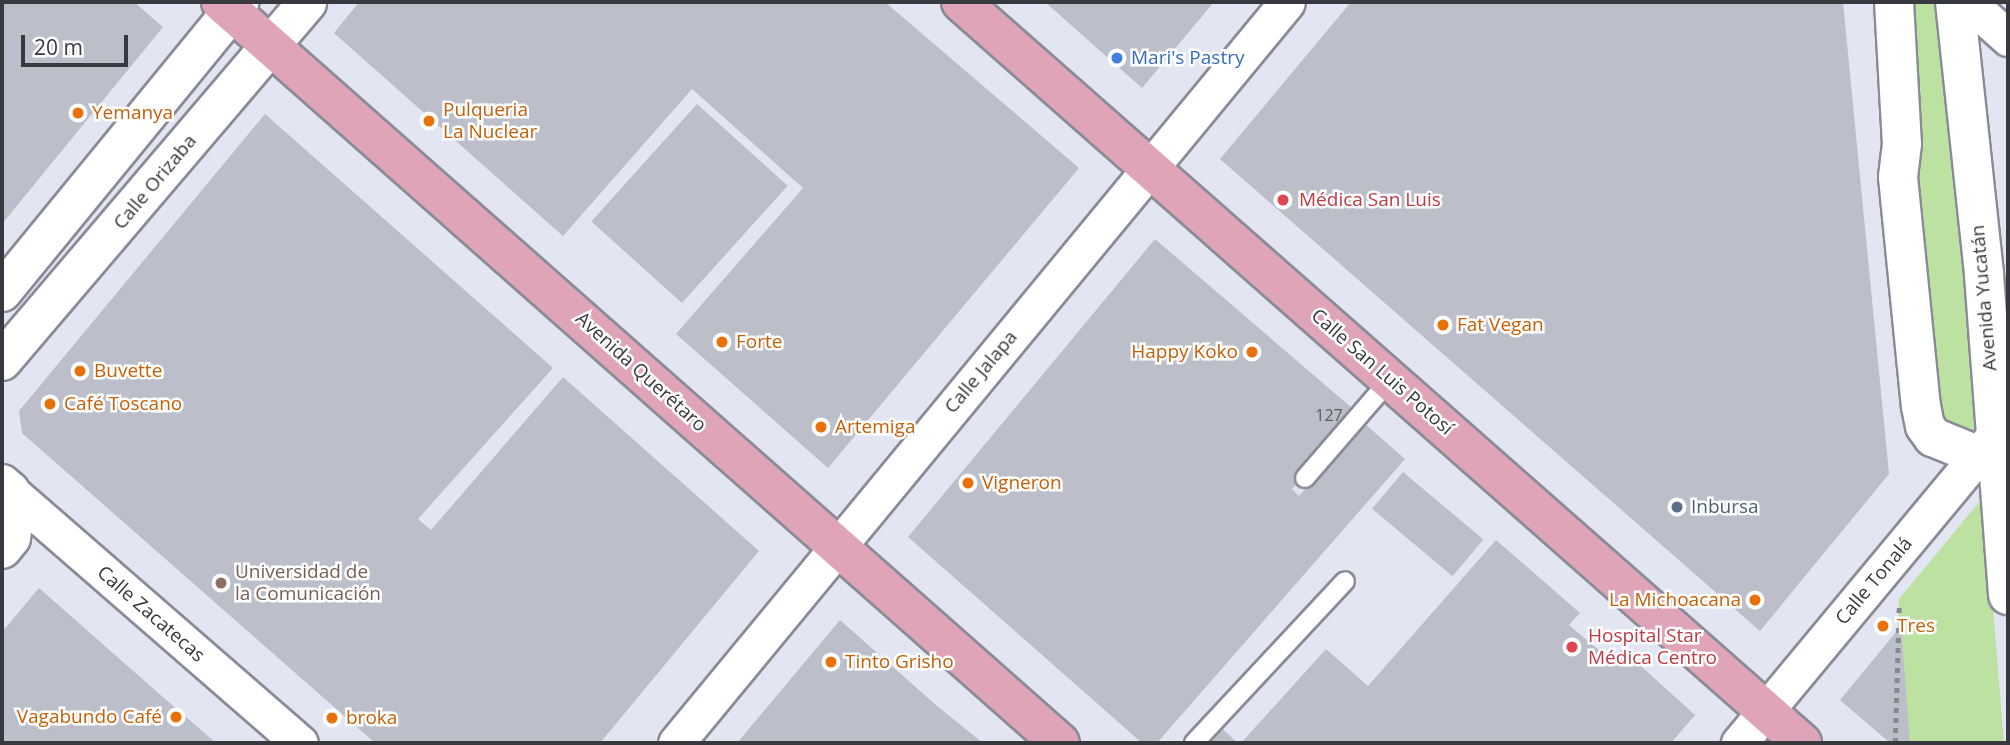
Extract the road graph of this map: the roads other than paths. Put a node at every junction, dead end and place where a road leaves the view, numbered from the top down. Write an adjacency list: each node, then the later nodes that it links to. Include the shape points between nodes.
1 (307, 2): 9 (street, Calle Orizaba)
2 (961, 2): 10 (main road, Calle San Luis Potosí)
3 (1287, 2): 10 (street, Calle Jalapa)
4 (1894, 2): 14 (street, via 1902,144 1898,177 1925,426 1933,437)
5 (1955, 2): 14 (street, Avenida Yucatán, via 1984,275)
6 (1968, 2): 8 (street)
7 (230, 5): 9 (main road, Avenida Querétaro); 11 (street)
8 (2008, 38)
9 (272, 45): 12 (street, Calle Orizaba); 17 (main road, Avenida Querétaro)
10 (1150, 168): 13 (main road, Calle San Luis Potosí); 17 (street, Calle Jalapa)
11 (2, 292)
12 (2, 361)
13 (1390, 380): 15 (lane); 21 (main road, Calle San Luis Potosí)
14 (1993, 436): 20 (street, Avenida Yucatán); 21 (street, Calle Tonalá)
15 (1305, 478)
16 (6, 488): 18 (street, via 15,522); 22 (street, Calle Zacatecas)
17 (836, 545): 23 (street, Calle Jalapa); 24 (main road, Avenida Querétaro)
18 (2, 549)
19 (1345, 581): 25 (lane)
20 (2008, 594)
21 (1765, 711): 26 (street, Calle Tonalá); 27 (main road, Calle San Luis Potosí)
22 (300, 743)
23 (676, 743)
24 (1060, 743)
25 (1194, 743)
26 (1739, 743)
27 (1802, 743)

